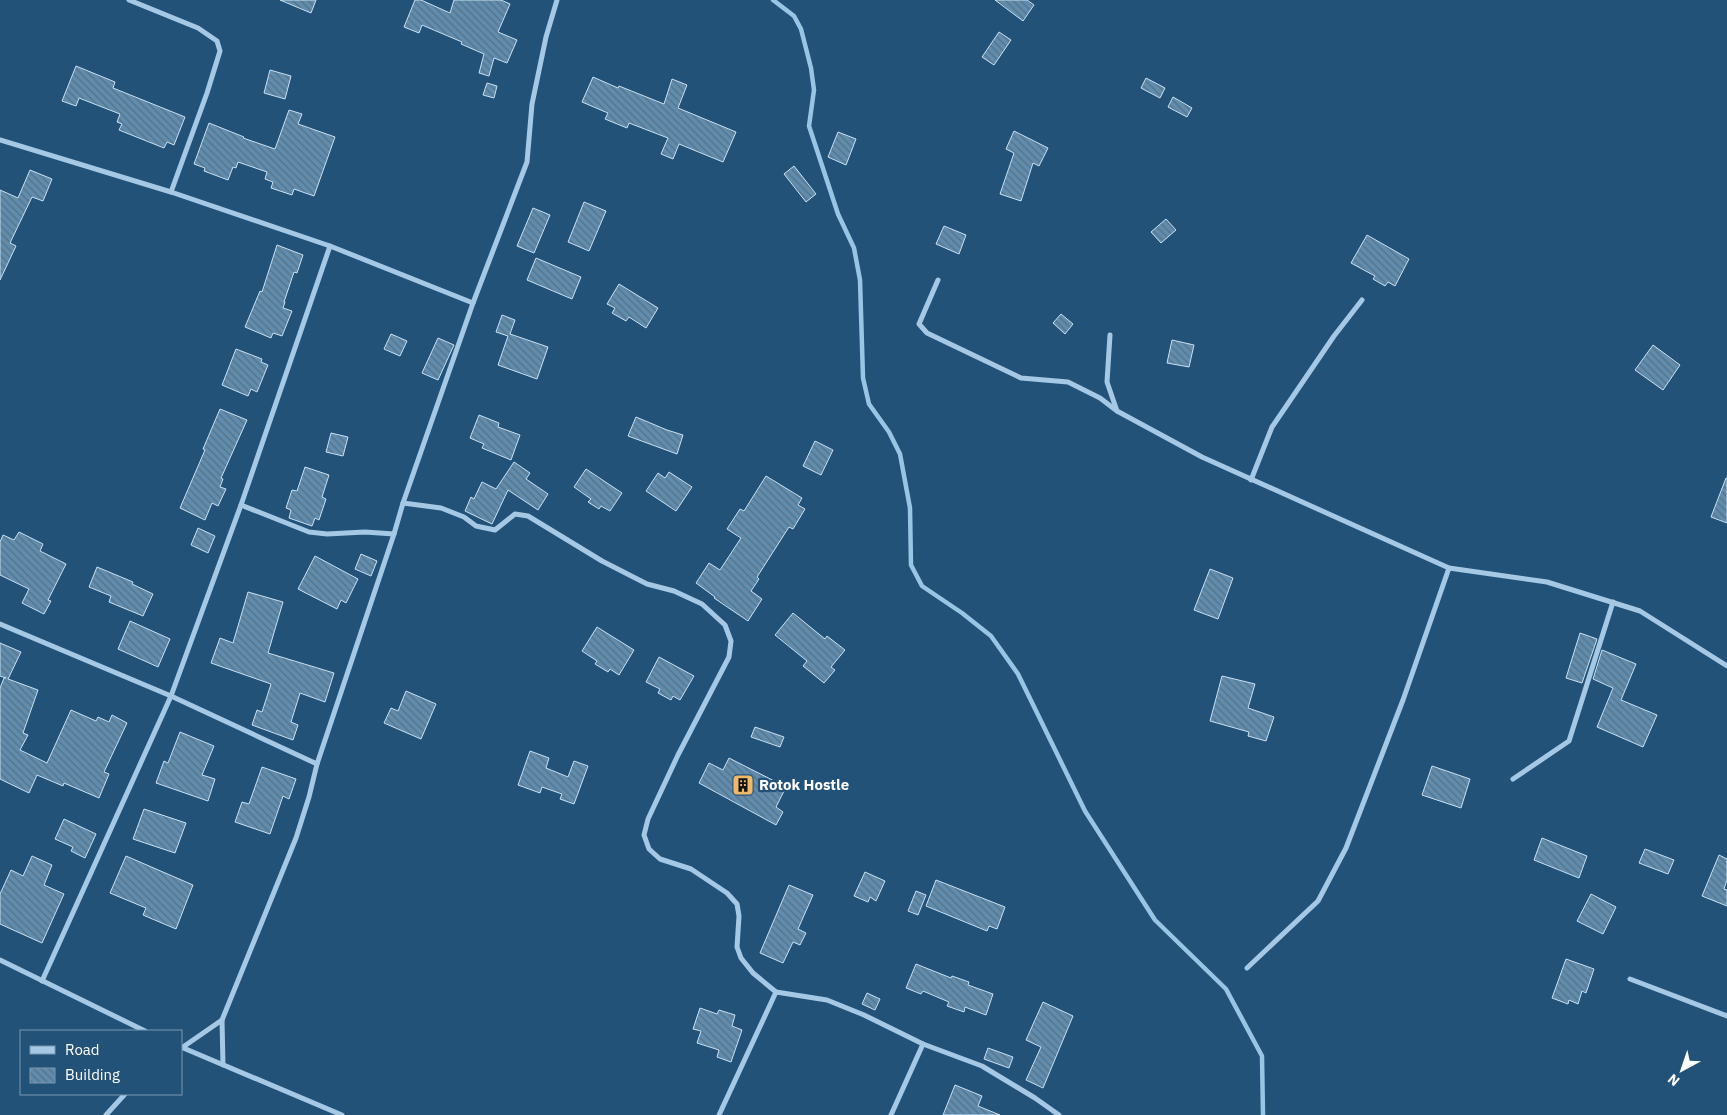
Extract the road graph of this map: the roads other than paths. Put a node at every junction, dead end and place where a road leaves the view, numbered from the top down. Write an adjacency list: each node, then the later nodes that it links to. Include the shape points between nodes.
1 (129, 0): 4 (street, via 198,28 217,40 220,51)
2 (557, 0): 8 (street, via 532,104 527,162)
3 (0, 140): 4 (street)
4 (171, 192): 5 (street)
5 (330, 246): 8 (street); 13 (street)
6 (938, 280): 10 (street, via 918,324 926,333 1021,378 1068,382 1100,398)
7 (1362, 300): 11 (street, via 1272,427)
8 (473, 303): 12 (street)
9 (1110, 335): 10 (street, via 1107,382)
10 (1117, 412): 11 (street)
11 (1251, 480): 15 (street)
12 (403, 503): 14 (street); 26 (street, via 441,508 464,516 476,526 495,530 515,514 528,516 647,584 674,591 702,604 725,624 731,640 729,657 678,755 648,819 644,835 649,849 660,859 691,869 727,892 737,904 737,947 741,958)
13 (241, 505): 14 (street, via 309,532); 19 (street)
14 (394, 534): 20 (street)
15 (1449, 568): 16 (street, via 1547,582); 23 (street, via 1404,700 1346,848 1318,901)
16 (1613, 602): 18 (street, via 1640,611); 21 (street, via 1569,741)
17 (0, 624): 19 (street)
18 (1727, 666)
19 (171, 696): 20 (street); 25 (street)
20 (317, 764): 28 (street, via 296,838)
21 (1514, 779)
22 (0, 960): 25 (street)
23 (1247, 968)
24 (1630, 979): 27 (street)
25 (42, 980): 29 (street)
26 (776, 992): 32 (street, via 827,1000); 38 (street)
27 (1727, 1016)
28 (222, 1020): 33 (street); 34 (street)
29 (126, 1024): 30 (street); 31 (street)
30 (127, 1030)
31 (142, 1030)
32 (923, 1044): 39 (street); 40 (street, via 982,1066)
33 (182, 1047): 34 (street)
34 (223, 1065): 37 (street)
35 (123, 1095): 36 (street)
36 (106, 1115)
37 (342, 1115)
38 (719, 1115)
39 (891, 1115)
40 (1059, 1115)

